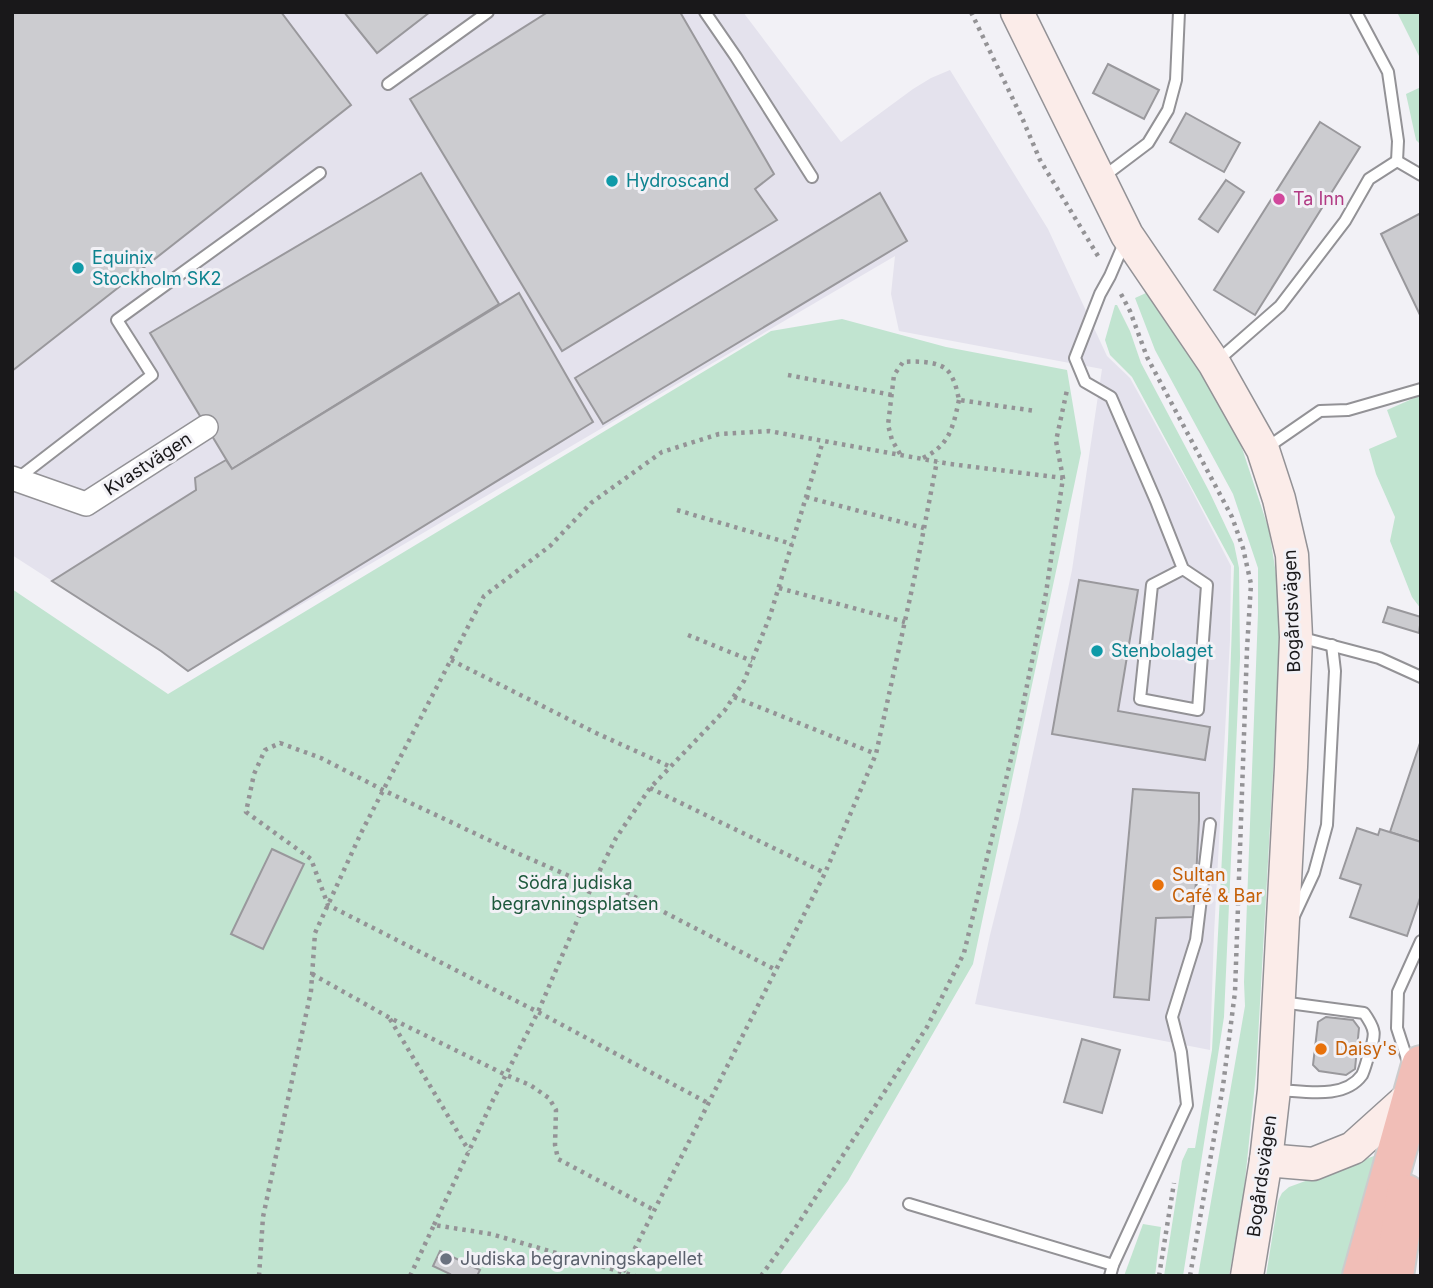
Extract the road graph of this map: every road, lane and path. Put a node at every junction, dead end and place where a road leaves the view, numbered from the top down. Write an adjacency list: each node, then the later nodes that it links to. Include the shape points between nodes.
1 (488, 12): 7 (lane)
2 (705, 12): 11 (lane)
3 (971, 12): 14 (path, via 1040,160)
4 (1017, 12): 12 (street, Bogårdsvägen)
5 (1179, 12): 12 (lane, via 1176,80 1168,110 1147,143)
6 (1356, 12): 8 (lane, via 1388,72)
7 (388, 83)
8 (1397, 161): 10 (lane); 16 (lane, via 1369,179 1345,221 1280,306)
9 (320, 173): 28 (lane, via 117,320 152,375)
10 (1421, 175)
11 (812, 177)
12 (1100, 179): 13 (street, Bogårdsvägen)
13 (1127, 235): 14 (lane); 16 (street, Bogårdsvägen)
14 (1111, 276): 15 (lane); 78 (path, via 1147,358 1232,517 1251,584 1235,992)
15 (1075, 358): 29 (path, via 1056,441); 34 (lane, via 1085,382 1111,397)
16 (1214, 363): 24 (street, Bogårdsvägen)
17 (788, 375): 19 (path)
18 (1419, 390): 24 (lane, via 1348,410 1320,411)
19 (892, 395): 20 (path, via 894,375 902,362 920,360 946,369); 25 (path, via 888,425)
20 (959, 400): 21 (path); 26 (path, via 944,443)
21 (1035, 411)
22 (206, 427): 28 (street, Kvastvägen, via 86,504)
23 (822, 441): 25 (path); 30 (path); 40 (path, via 769,431 719,434 662,452 591,503 550,546 484,596)
24 (1263, 450): 38 (street, Bogårdsvägen, via 1293,555)
25 (900, 455): 26 (path)
26 (922, 459): 27 (path)
27 (937, 461): 29 (path); 32 (path)
28 (15, 478)
29 (1063, 478): 76 (path, via 1046,593 1017,734 964,953 928,1027)
30 (806, 497): 32 (path); 33 (path)
31 (677, 510): 33 (path)
32 (924, 528): 36 (path)
33 (792, 544): 35 (path)
34 (1183, 569): 34 (lane, via 1152,585 1140,699 1198,710 1207,585)
35 (779, 588): 36 (path); 41 (path)
36 (905, 622): 44 (path)
37 (688, 635): 41 (path)
38 (1296, 637): 39 (lane); 54 (street, Bogårdsvägen)
39 (1332, 645): 42 (lane, via 1379,658); 54 (lane, via 1335,671 1327,825 1314,873)
40 (451, 660): 45 (path); 47 (path)
41 (752, 661): 43 (path)
42 (1421, 677)
43 (734, 697): 44 (path); 45 (path)
44 (876, 754): 49 (path)
45 (671, 767): 46 (path)
46 (650, 788): 49 (path); 50 (path)
47 (383, 790): 51 (path); 52 (path); 52 (path, via 280,743 265,750 246,811 311,859)
48 (1210, 824): 64 (lane, via 1196,940 1172,1017 1187,1105)
49 (825, 873): 55 (path)
50 (596, 877): 51 (path); 55 (path)
51 (592, 886): 58 (path)
52 (328, 905): 56 (path, via 314,933); 58 (path)
53 (1421, 941): 61 (lane, via 1398,992 1397,1028)
54 (1282, 942): 57 (street, Bogårdsvägen)
55 (776, 970): 63 (path)
56 (312, 974): 59 (path); 73 (path, via 263,1217)
57 (1279, 1002): 62 (street, Bogårdsvägen); 62 (lane, via 1364,1013 1375,1038 1361,1075 1348,1087 1333,1092)
58 (538, 1012): 60 (path); 63 (path)
59 (390, 1018): 60 (path); 65 (path)
60 (506, 1075): 65 (path); 68 (path, via 549,1098 556,1110 558,1159)
61 (1416, 1081): 66 (street, via 1353,1148 1313,1164); 80 (highway); 81 (highway)
62 (1274, 1090): 66 (street, Bogårdsvägen)
63 (708, 1103): 68 (path)
64 (1170, 1140): 71 (lane); 77 (path, via 1177,1161)
65 (469, 1151): 69 (path)
66 (1266, 1160): 79 (street, Bogårdsvägen)
67 (909, 1205): 71 (lane)
68 (654, 1210): 72 (path)
69 (434, 1225): 72 (path, via 491,1234); 74 (path)
70 (1421, 1269): 82 (highway)
71 (1112, 1270)
72 (623, 1272): 75 (path)
73 (259, 1276)
74 (410, 1276)
75 (635, 1276)
76 (761, 1276)
77 (1159, 1276)
78 (1190, 1276)
79 (1247, 1276)
80 (1362, 1276)
81 (1394, 1276)
82 (1419, 1276)

